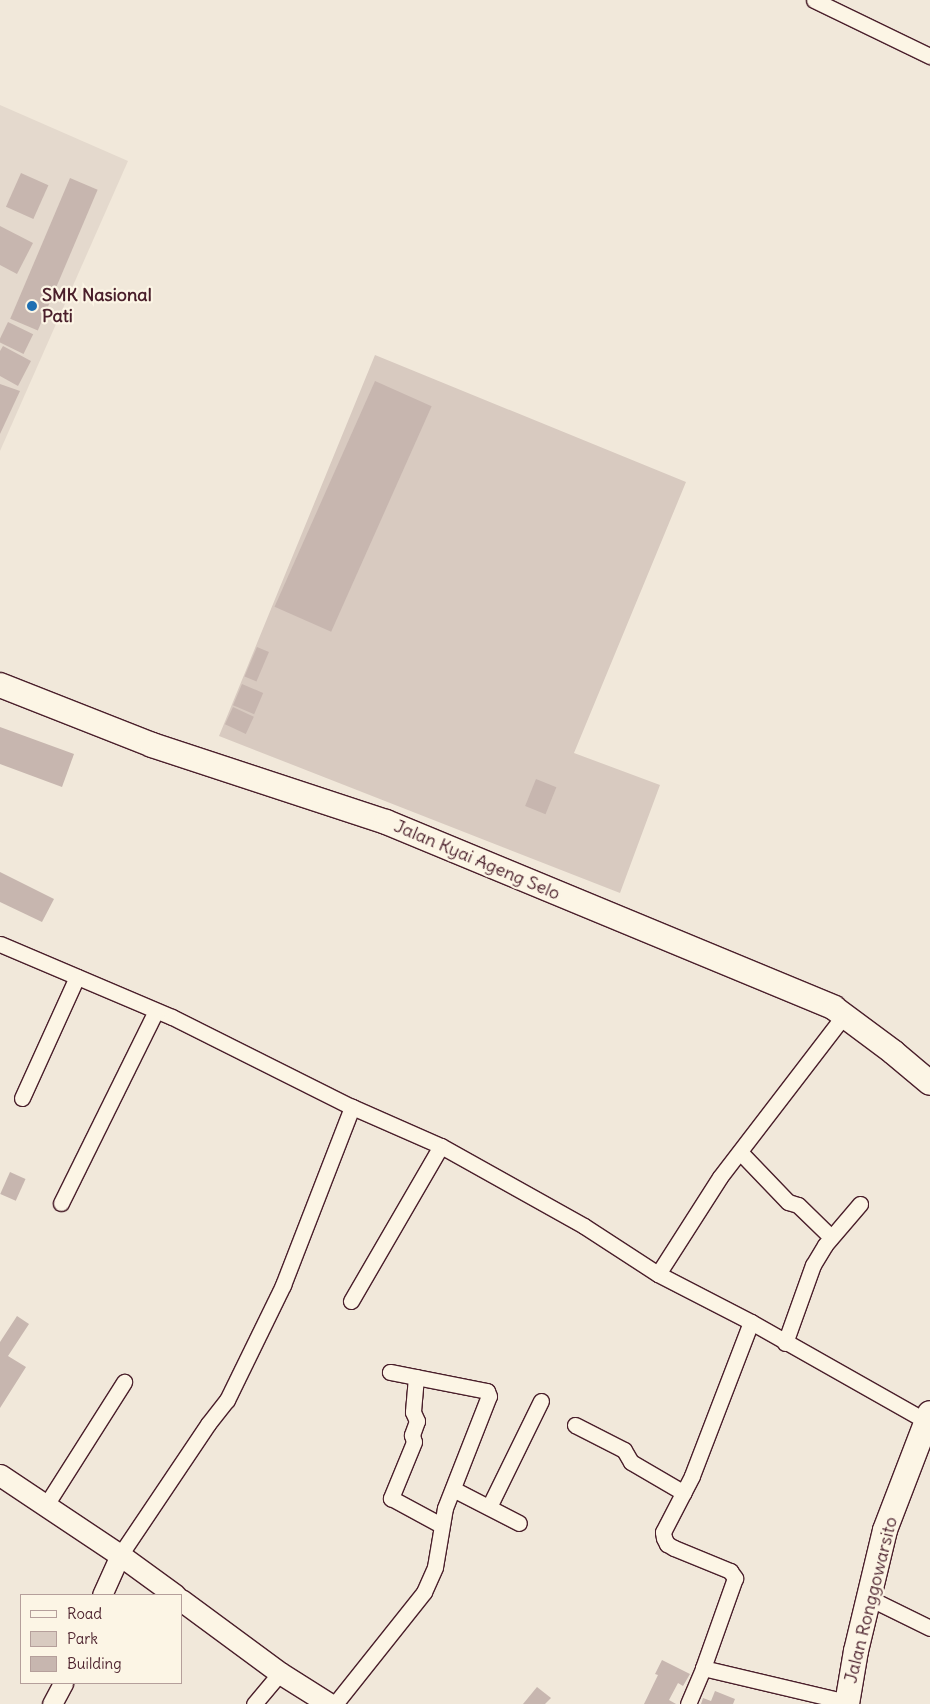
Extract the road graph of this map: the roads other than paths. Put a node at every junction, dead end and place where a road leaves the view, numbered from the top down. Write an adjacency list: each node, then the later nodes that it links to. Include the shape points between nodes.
1 (814, 0): 2 (street)
2 (930, 56)
3 (0, 685): 7 (main road, Jalan Kyai Ageng Selo, via 152,745 386,822)
4 (0, 944): 5 (street)
5 (77, 977): 6 (street); 9 (street)
6 (156, 1011): 10 (street, via 172,1016); 13 (street)
7 (845, 1014): 8 (main road, Jalan Kyai Ageng Selo); 12 (street)
8 (930, 1083)
9 (22, 1098)
10 (352, 1107): 11 (street); 33 (street, via 280,1291 227,1400)
11 (441, 1146): 16 (street, via 567,1216); 17 (street)
12 (740, 1152): 15 (street, via 788,1202 798,1205); 16 (street, via 700,1205)
13 (61, 1204)
14 (860, 1204): 15 (street)
15 (831, 1237): 19 (street, via 808,1276)
16 (658, 1274): 18 (street)
17 (351, 1301)
18 (751, 1322): 19 (street); 28 (street)
19 (785, 1343): 25 (street)
20 (390, 1372): 21 (street)
21 (416, 1377): 27 (street, via 489,1393); 32 (street, via 414,1442 391,1498)
22 (124, 1382): 29 (street)
23 (542, 1401): 30 (street)
24 (575, 1426): 28 (street, via 624,1450 631,1462)
25 (927, 1427): 36 (main road, Jalan Ronggowarsito, via 885,1530)
26 (0, 1475): 29 (main road)
27 (453, 1489): 30 (street); 32 (street)
28 (684, 1493): 39 (street, via 663,1532 667,1544 730,1571 736,1578)
29 (46, 1505): 33 (main road)
30 (489, 1507): 31 (street)
31 (519, 1523)
32 (441, 1525): 46 (street, via 435,1567 424,1592)
33 (120, 1555): 34 (street); 35 (main road)
34 (102, 1594)
35 (174, 1594)
36 (869, 1598): 38 (street); 42 (main road, Jalan Ronggowarsito)
37 (182, 1601): 40 (main road)
38 (930, 1628)
39 (703, 1668): 42 (street); 47 (street)
40 (280, 1673): 44 (street); 45 (main road)
41 (62, 1684): 43 (street)
42 (847, 1703)
43 (52, 1704)
44 (254, 1704)
45 (329, 1704)
46 (335, 1704)
47 (688, 1704)

